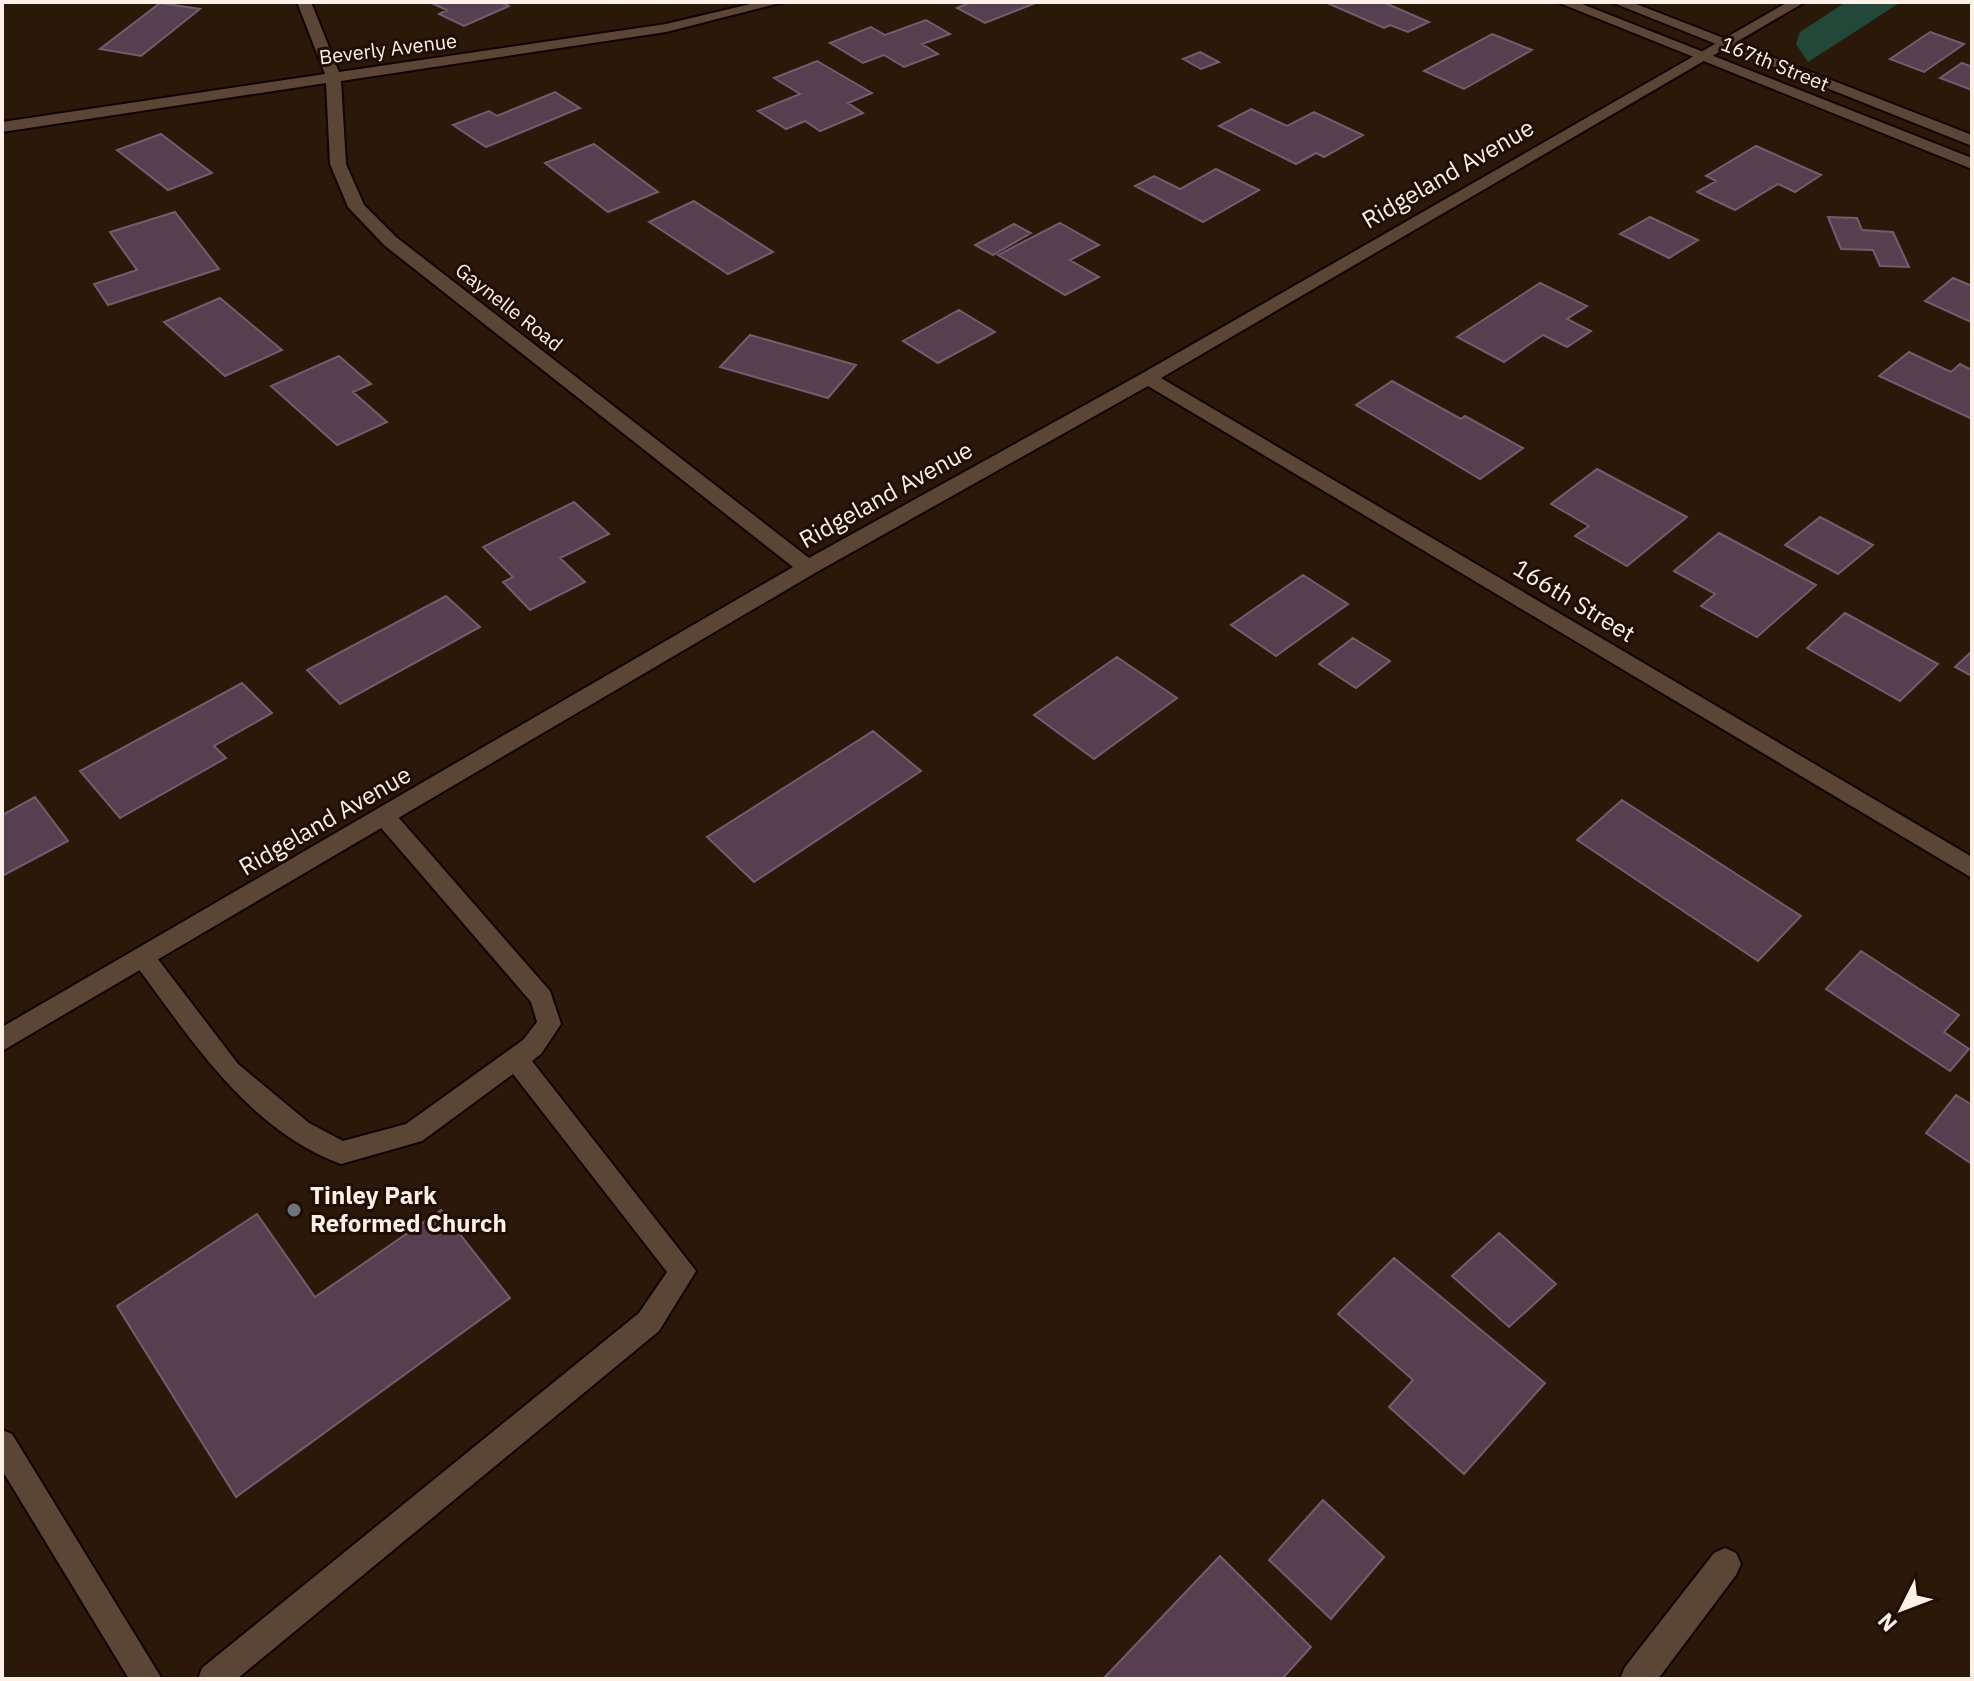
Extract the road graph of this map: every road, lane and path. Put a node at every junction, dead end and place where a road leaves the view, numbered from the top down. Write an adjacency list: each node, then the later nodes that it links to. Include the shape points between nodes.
1 (304, 2): 8 (street, Gaynelle Road)
2 (777, 2): 8 (street, Beverly Avenue, via 666,28)
3 (1564, 2): 7 (street, 167th Street)
4 (1618, 2): 6 (street, 167th Street)
5 (1798, 2): 6 (street, Ridgeland Avenue)
6 (1725, 44): 7 (street, Ridgeland Avenue); 10 (street, 167th Street)
7 (1702, 57): 11 (street, 167th Street); 12 (street, Ridgeland Avenue)
8 (333, 76): 9 (street, Beverly Avenue); 13 (street, Gaynelle Road, via 338,164 356,207 390,241)
9 (2, 127)
10 (1972, 141)
11 (1972, 164)
12 (1148, 378): 13 (street, Ridgeland Avenue); 15 (street, 166th Street)
13 (808, 568): 14 (street, Ridgeland Avenue)
14 (384, 816): 16 (street, Ridgeland Avenue); 18 (lane, via 542,998 549,1024)
15 (1972, 869)
16 (143, 957): 17 (street, Ridgeland Avenue); 18 (lane, via 229,1071 300,1131 341,1153 413,1133)
17 (2, 1040)
18 (516, 1059): 22 (lane, via 683,1271 649,1322)
19 (2, 1444): 21 (lane)
20 (1725, 1564): 23 (street)
21 (147, 1679)
22 (213, 1679)
23 (1637, 1679)

